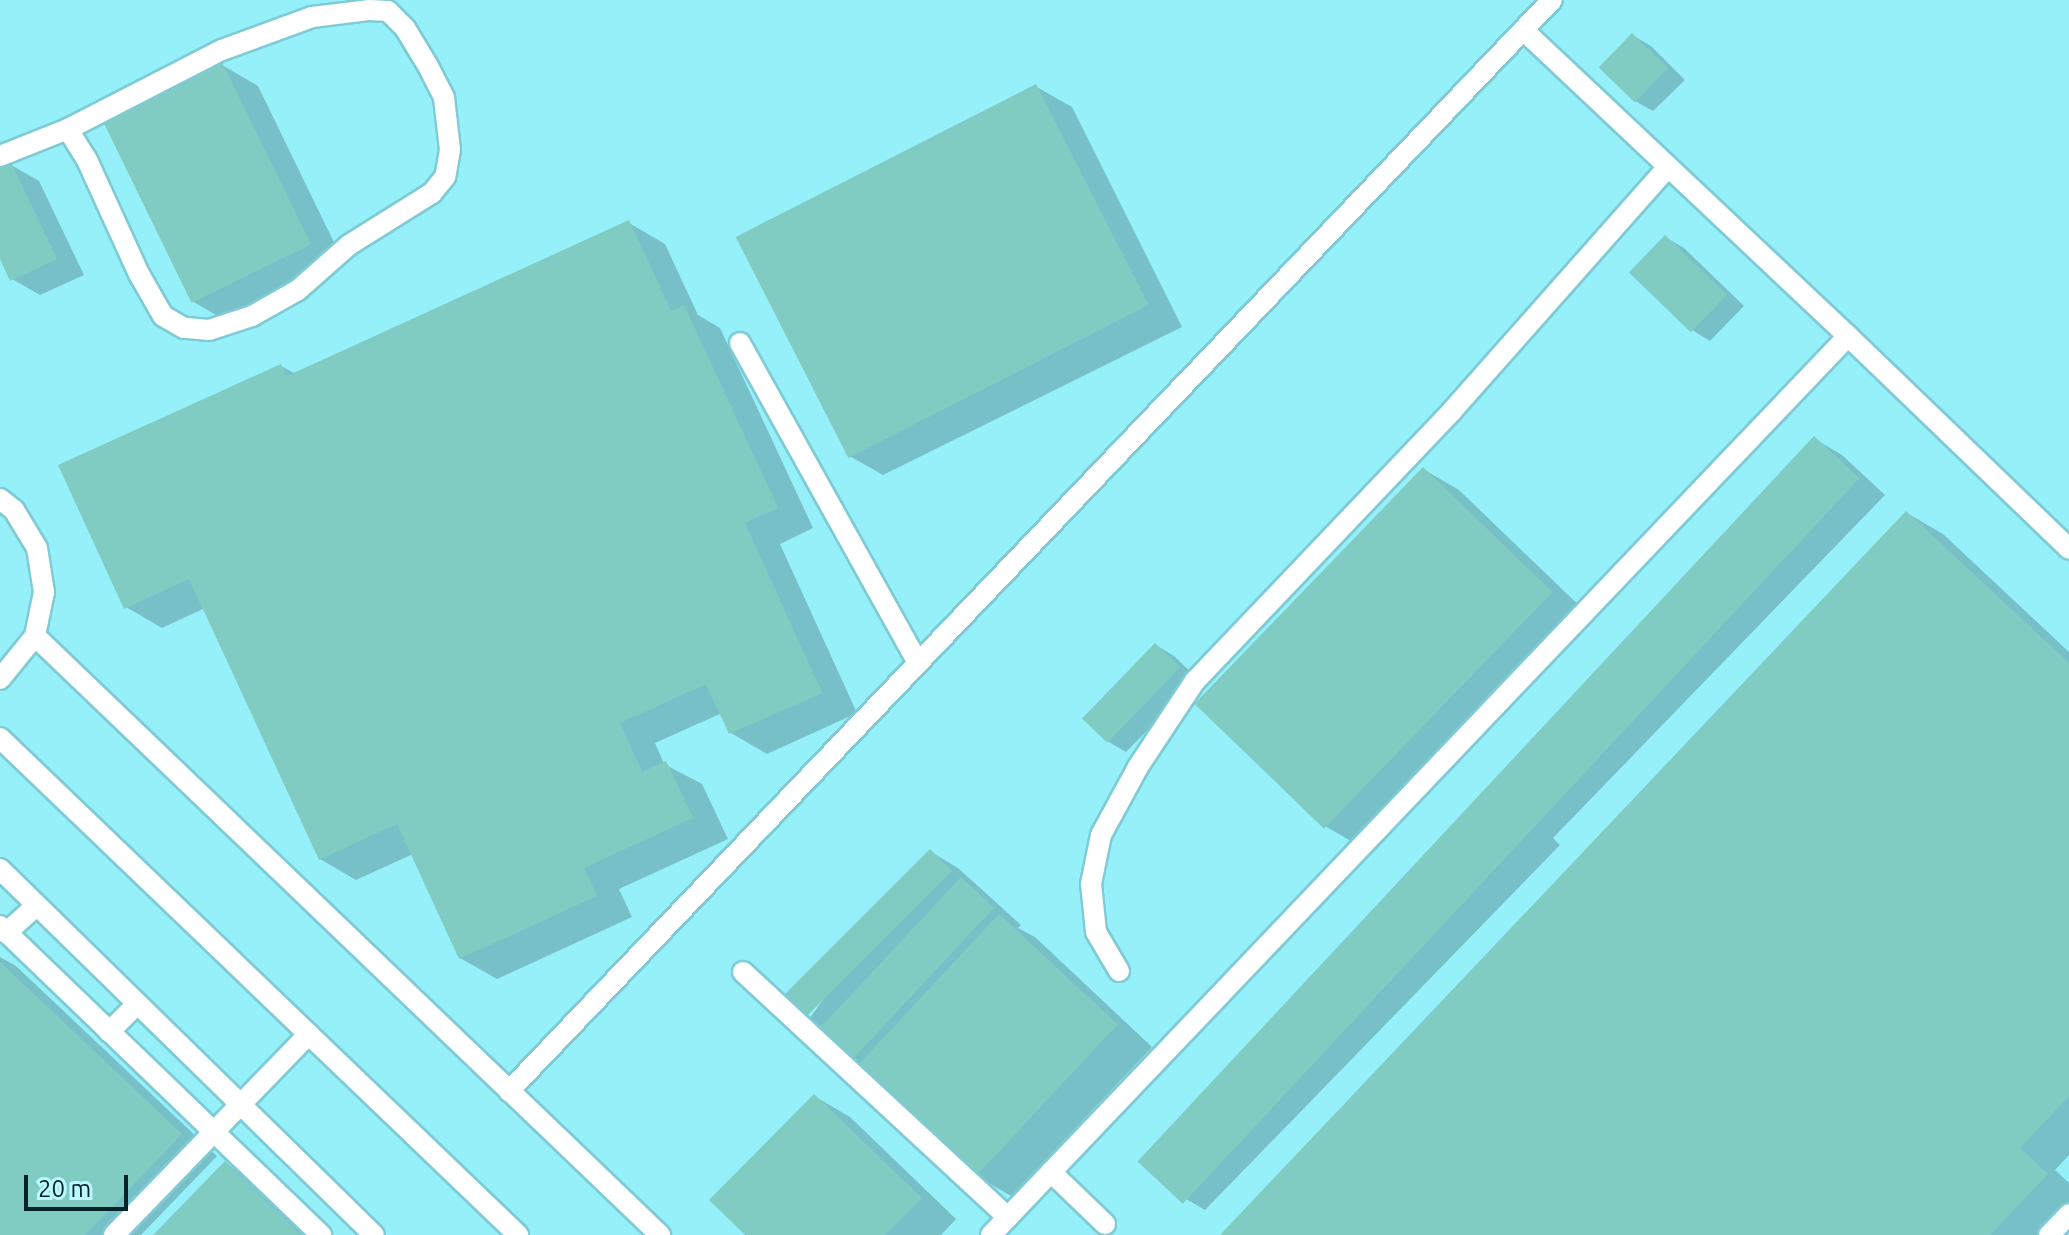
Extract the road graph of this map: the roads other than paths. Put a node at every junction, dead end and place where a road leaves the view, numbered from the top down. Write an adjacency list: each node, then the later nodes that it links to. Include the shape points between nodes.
1 (1552, 0): 2 (lane)
2 (1523, 30): 5 (lane); 11 (lane)
3 (68, 129): 3 (lane, via 163,316 184,328 209,330 252,316 298,290 349,245 432,193 445,177 450,150 444,98 405,28 388,11 343,11 269,32 222,50); 4 (lane)
4 (0, 156)
5 (1668, 167): 6 (lane); 17 (lane, via 1452,411 1195,681 1101,835 1091,884 1096,932)
6 (1848, 336): 9 (lane); 25 (lane)
7 (740, 343): 11 (lane)
8 (0, 499): 10 (lane, via 14,510 37,548 44,592)
9 (2069, 549)
10 (35, 636): 12 (lane); 22 (lane)
11 (918, 663): 22 (lane)
12 (0, 679)
13 (0, 738): 21 (lane)
14 (0, 869): 15 (lane)
15 (36, 906): 16 (lane); 19 (lane)
16 (3, 930): 20 (lane)
17 (1119, 971)
18 (743, 972): 27 (lane)
19 (137, 1004): 20 (lane); 23 (lane)
20 (109, 1032): 24 (lane)
21 (309, 1034): 23 (lane); 32 (lane)
22 (509, 1091): 33 (lane)
23 (241, 1104): 24 (lane); 31 (lane)
24 (215, 1131): 29 (lane); 30 (lane)
25 (1051, 1172): 27 (lane); 28 (lane)
26 (2069, 1214): 35 (lane)
27 (1008, 1217): 34 (lane)
28 (1105, 1224)
29 (114, 1235)
30 (321, 1235)
31 (374, 1235)
32 (518, 1235)
33 (660, 1235)
34 (991, 1235)
35 (2049, 1235)

